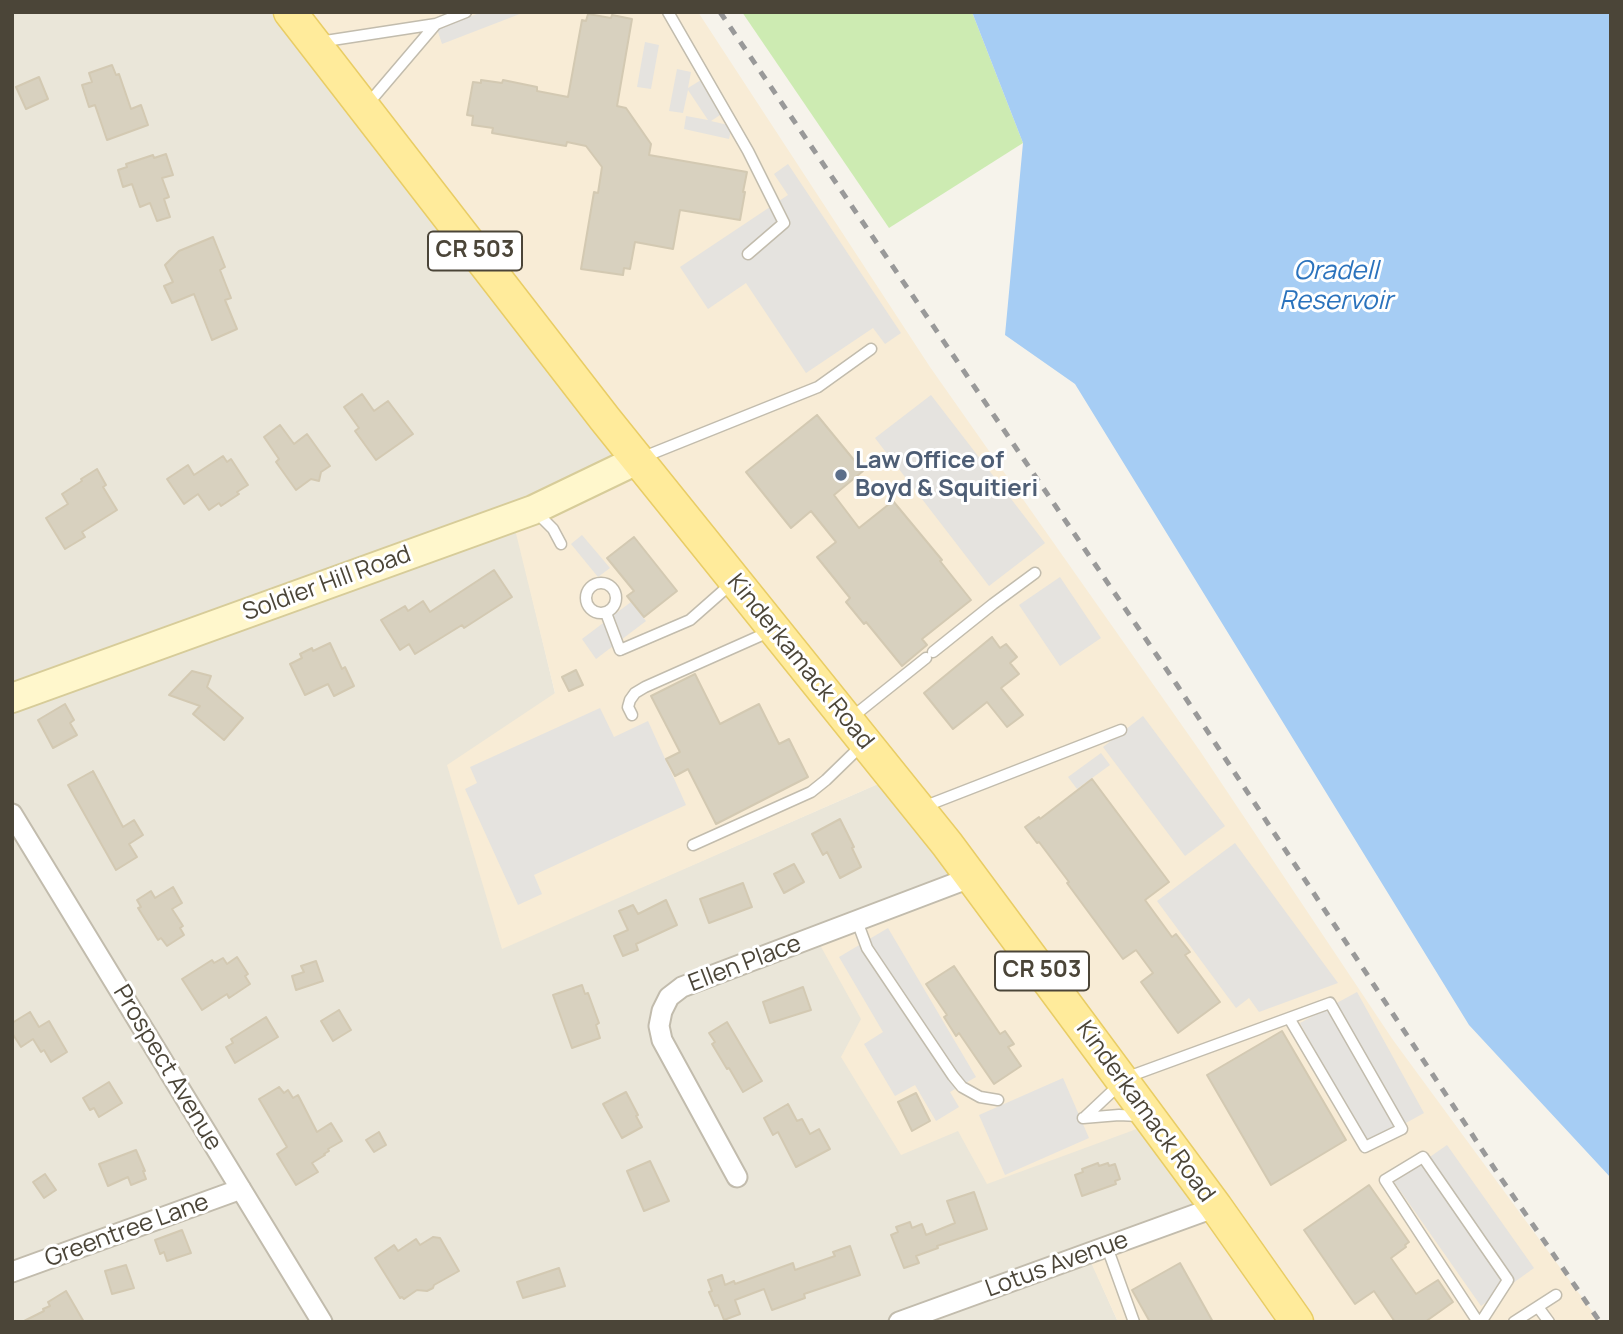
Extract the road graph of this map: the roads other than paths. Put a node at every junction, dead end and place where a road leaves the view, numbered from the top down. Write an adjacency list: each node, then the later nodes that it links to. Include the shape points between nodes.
1 (290, 12): 5 (main road, Kinderkamack Road / CR 503)
2 (466, 12): 4 (lane)
3 (668, 12): 7 (lane, via 748,150 784,223)
4 (436, 24): 5 (lane); 6 (lane)
5 (312, 43): 6 (main road, Kinderkamack Road / CR 503)
6 (365, 108): 9 (main road, Kinderkamack Road / CR 503)
7 (748, 254)
8 (871, 349): 9 (lane, via 818,387)
9 (638, 460): 10 (street, Soldier Hill Road); 13 (main road, Kinderkamack Road / CR 503)
10 (533, 510): 11 (lane); 16 (street, Soldier Hill Road)
11 (561, 544)
12 (1035, 573): 19 (lane, via 929,655)
13 (735, 580): 14 (lane, via 690,620 620,650); 15 (main road, Kinderkamack Road / CR 503)
14 (606, 613)
15 (775, 630): 17 (lane, via 645,687 630,699); 19 (main road, Kinderkamack Road / CR 503)
16 (12, 698)
17 (632, 715)
18 (1121, 730): 20 (lane)
19 (856, 731): 20 (main road, Kinderkamack Road / CR 503); 22 (lane, via 826,780 811,792)
20 (919, 808): 23 (main road, Kinderkamack Road / CR 503)
21 (12, 814): 30 (street, Prospect Avenue)
22 (693, 845)
23 (972, 877): 24 (street, Ellen Place); 26 (main road, Kinderkamack Road / CR 503)
24 (857, 921): 27 (lane, via 867,948 953,1076 980,1097); 29 (street, Ellen Place, via 682,987 669,997 662,1011 662,1040)
25 (1290, 1018): 25 (lane, via 1330,1003 1402,1129 1365,1147); 26 (lane)
26 (1122, 1080): 28 (main road, Kinderkamack Road / CR 503); 28 (lane, via 1083,1118)
27 (998, 1100)
28 (1150, 1117): 31 (main road, Kinderkamack Road / CR 503)
29 (737, 1177)
30 (241, 1189): 33 (street, Greentree Lane); 37 (street, Prospect Avenue)
31 (1216, 1207): 32 (street, Lotus Avenue); 36 (main road, Kinderkamack Road / CR 503)
32 (1107, 1247): 38 (street, Lotus Avenue); 39 (lane)
33 (12, 1272)
34 (1556, 1295): 35 (lane)
35 (1538, 1307): 41 (lane); 42 (lane)
36 (1295, 1321)
37 (322, 1322)
38 (899, 1322)
39 (1134, 1322)
40 (1479, 1322): 40 (lane, via 1508,1280 1423,1157 1385,1180)
41 (1514, 1322)
42 (1549, 1322)

